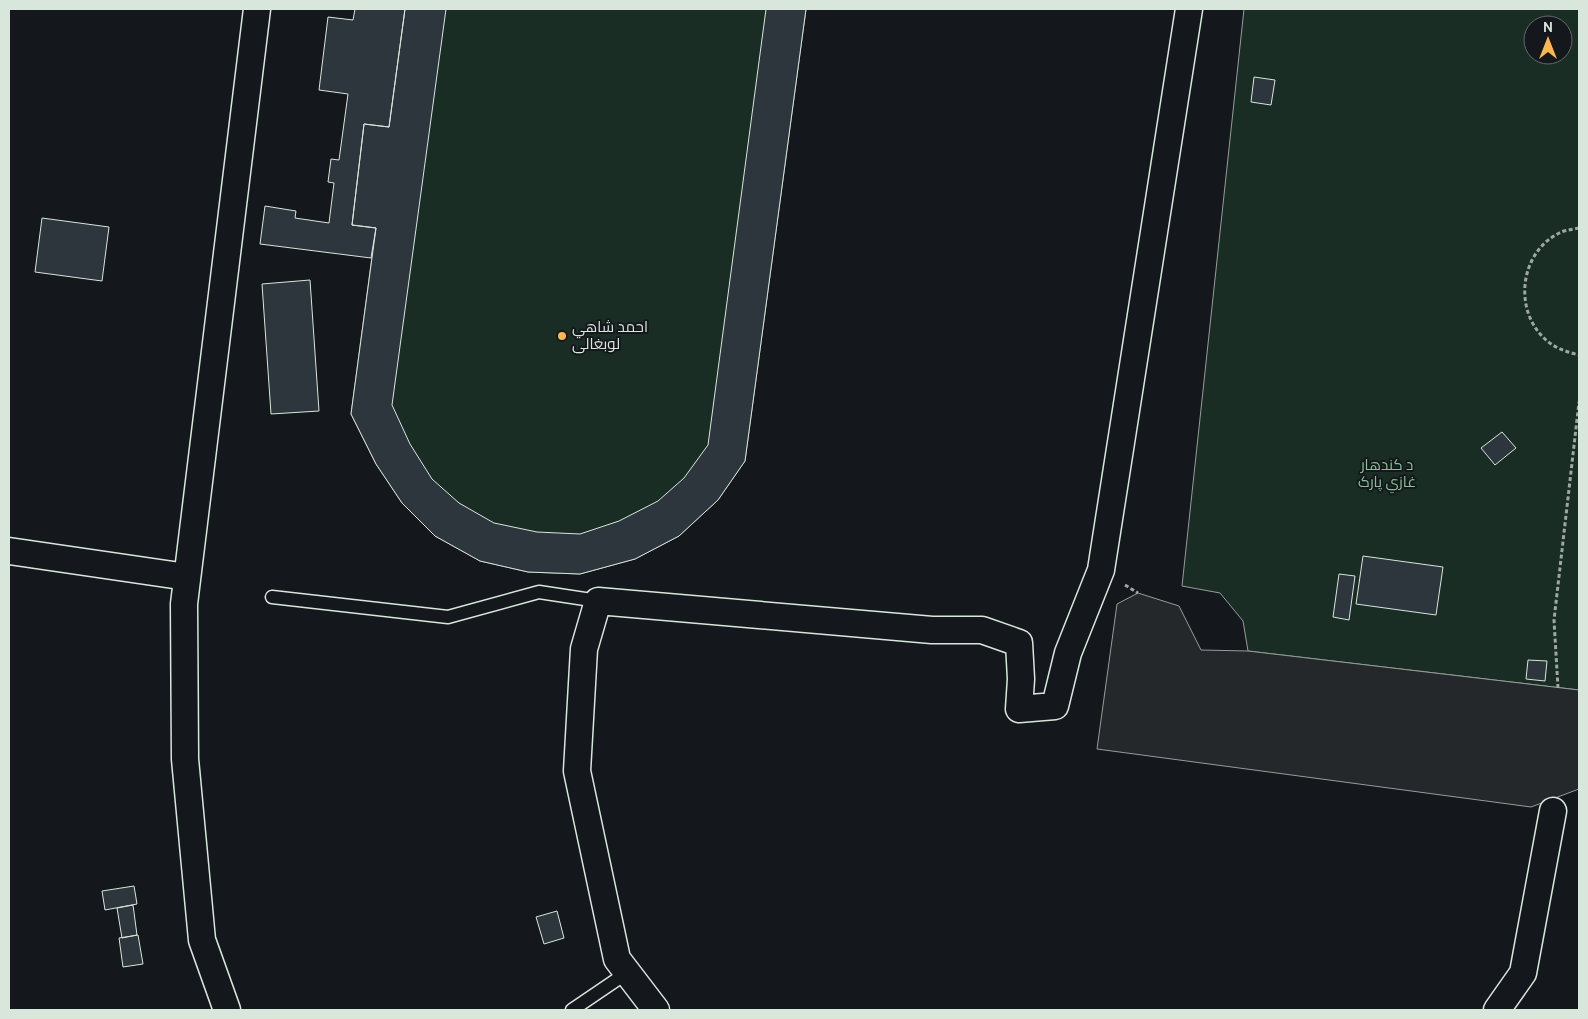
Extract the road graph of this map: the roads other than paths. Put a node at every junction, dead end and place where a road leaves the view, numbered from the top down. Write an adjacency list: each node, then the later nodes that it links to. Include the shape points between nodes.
1 (257, 9): 4 (street)
2 (1189, 9): 6 (street, via 1101,570 1068,653 1055,706 1019,709 1019,643 982,630 932,630)
3 (9, 551): 4 (street)
4 (187, 577): 9 (street, via 184,604 186,768 202,940)
5 (272, 597): 6 (lane, via 448,617 540,592)
6 (598, 601): 8 (street, via 584,649 577,771 617,959)
7 (1553, 811): 12 (street, via 1523,973)
8 (628, 972): 10 (lane); 11 (street)
9 (227, 1010)
10 (572, 1010)
11 (656, 1010)
12 (1497, 1010)

